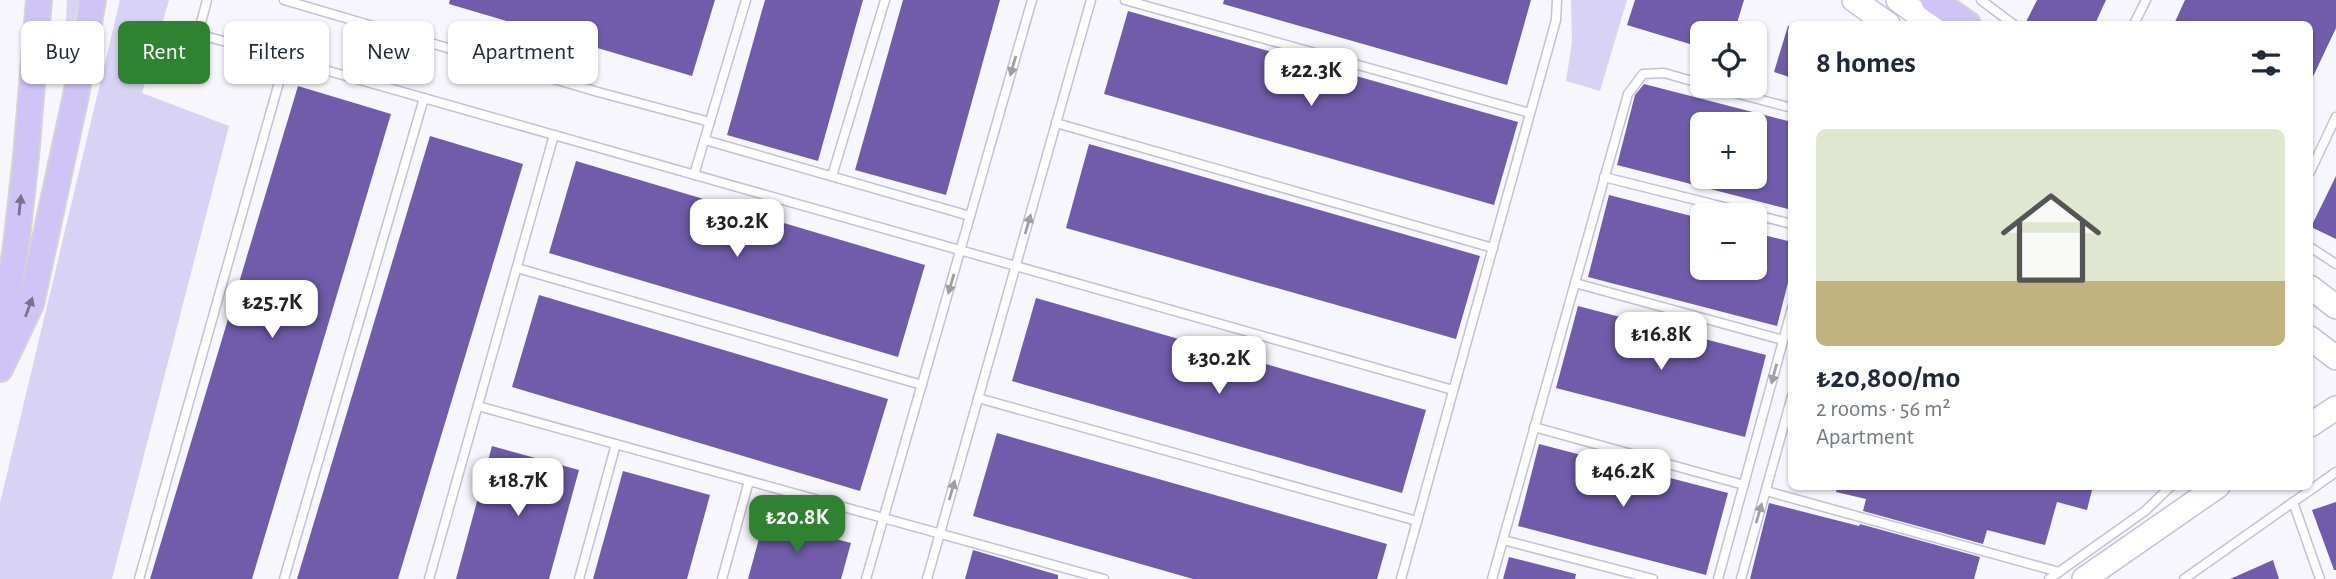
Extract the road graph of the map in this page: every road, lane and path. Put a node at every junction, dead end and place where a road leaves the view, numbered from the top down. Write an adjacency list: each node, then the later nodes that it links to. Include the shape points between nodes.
1 (39, 0): 52 (main road, one-way to 1, via 20,208)
2 (93, 0): 54 (main road, one-way to 2, via 31,304)
3 (208, 0): 21 (lane, via 198,34)
4 (284, 0): 30 (lane)
5 (746, 0): 30 (lane)
6 (885, 0): 36 (lane)
7 (1032, 0): 38 (lane, one-way to 38)
8 (1091, 0): 31 (lane)
9 (1125, 0): 28 (lane)
10 (1557, 0): 28 (lane, via 1556,20)
11 (1854, 0): 16 (street)
12 (1898, 0): 17 (street)
13 (1933, 0): 18 (main road)
14 (1981, 0): 19 (lane)
15 (2146, 0): 20 (lane)
16 (1884, 21)
17 (1928, 21)
18 (1964, 21)
19 (2009, 21)
20 (2136, 21)
21 (224, 42)
22 (329, 73): 25 (lane)
23 (1690, 81): 37 (lane, via 1643,74 1628,94)
24 (279, 84): 78 (lane)
25 (424, 98): 32 (lane); 79 (lane)
26 (1755, 98): 27 (lane)
27 (1788, 107)
28 (1530, 113): 40 (lane)
29 (2336, 117): 34 (lane)
30 (710, 122): 33 (lane)
31 (1056, 123): 40 (lane); 44 (lane, one-way to 31)
32 (554, 135): 35 (lane); 45 (lane)
33 (705, 140): 35 (lane); 36 (lane)
34 (2313, 166)
35 (694, 175): 42 (lane)
36 (832, 176): 38 (lane)
37 (1604, 177): 39 (lane); 46 (lane)
38 (970, 216): 42 (lane)
39 (1788, 223)
40 (1493, 248): 56 (lane)
41 (2313, 249): 43 (lane)
42 (960, 250): 44 (lane); 55 (lane, one-way to 55)
43 (2336, 264)
44 (1016, 266): 56 (lane); 57 (lane)
45 (517, 268): 55 (lane); 58 (lane)
46 (1575, 282): 50 (lane); 62 (lane)
47 (2313, 290): 48 (street)
48 (2336, 307)
49 (1788, 322): 50 (lane)
50 (1783, 340): 66 (lane, one-way to 66)
51 (2313, 340): 53 (street)
52 (0, 346)
53 (2336, 358)
54 (0, 369)
55 (922, 385): 73 (lane)
56 (1453, 390): 74 (lane)
57 (978, 398): 74 (lane); 75 (lane, one-way to 57)
58 (478, 406): 63 (lane); 80 (lane)
59 (2336, 408): 61 (street)
60 (1788, 411): 71 (lane)
61 (2313, 423)
62 (1534, 428): 66 (lane); 76 (lane)
63 (616, 444): 65 (lane); 81 (lane)
64 (2336, 472): 67 (lane)
65 (750, 481): 73 (lane); 82 (lane)
66 (1744, 485): 89 (lane)
67 (2313, 488)
68 (2167, 490): 77 (lane)
69 (2212, 490): 92 (street)
70 (2310, 490): 72 (lane)
71 (1766, 491): 77 (lane); 90 (lane, one-way to 71)
72 (2293, 502): 93 (lane); 94 (lane)
73 (884, 518): 75 (lane); 83 (lane)
74 (1417, 521): 86 (lane)
75 (940, 534): 84 (lane); 85 (lane)
76 (1503, 540): 87 (lane); 88 (lane)
77 (2059, 572): 91 (lane)
78 (139, 579)
79 (284, 579)
80 (429, 579)
81 (579, 579)
82 (722, 579)
83 (866, 579)
84 (927, 579)
85 (1104, 579)
86 (1401, 579)
87 (1492, 579)
88 (1653, 579)
89 (1718, 579)
90 (1741, 579)
91 (2049, 579)
92 (2084, 579)
93 (2183, 579)
94 (2320, 579)

